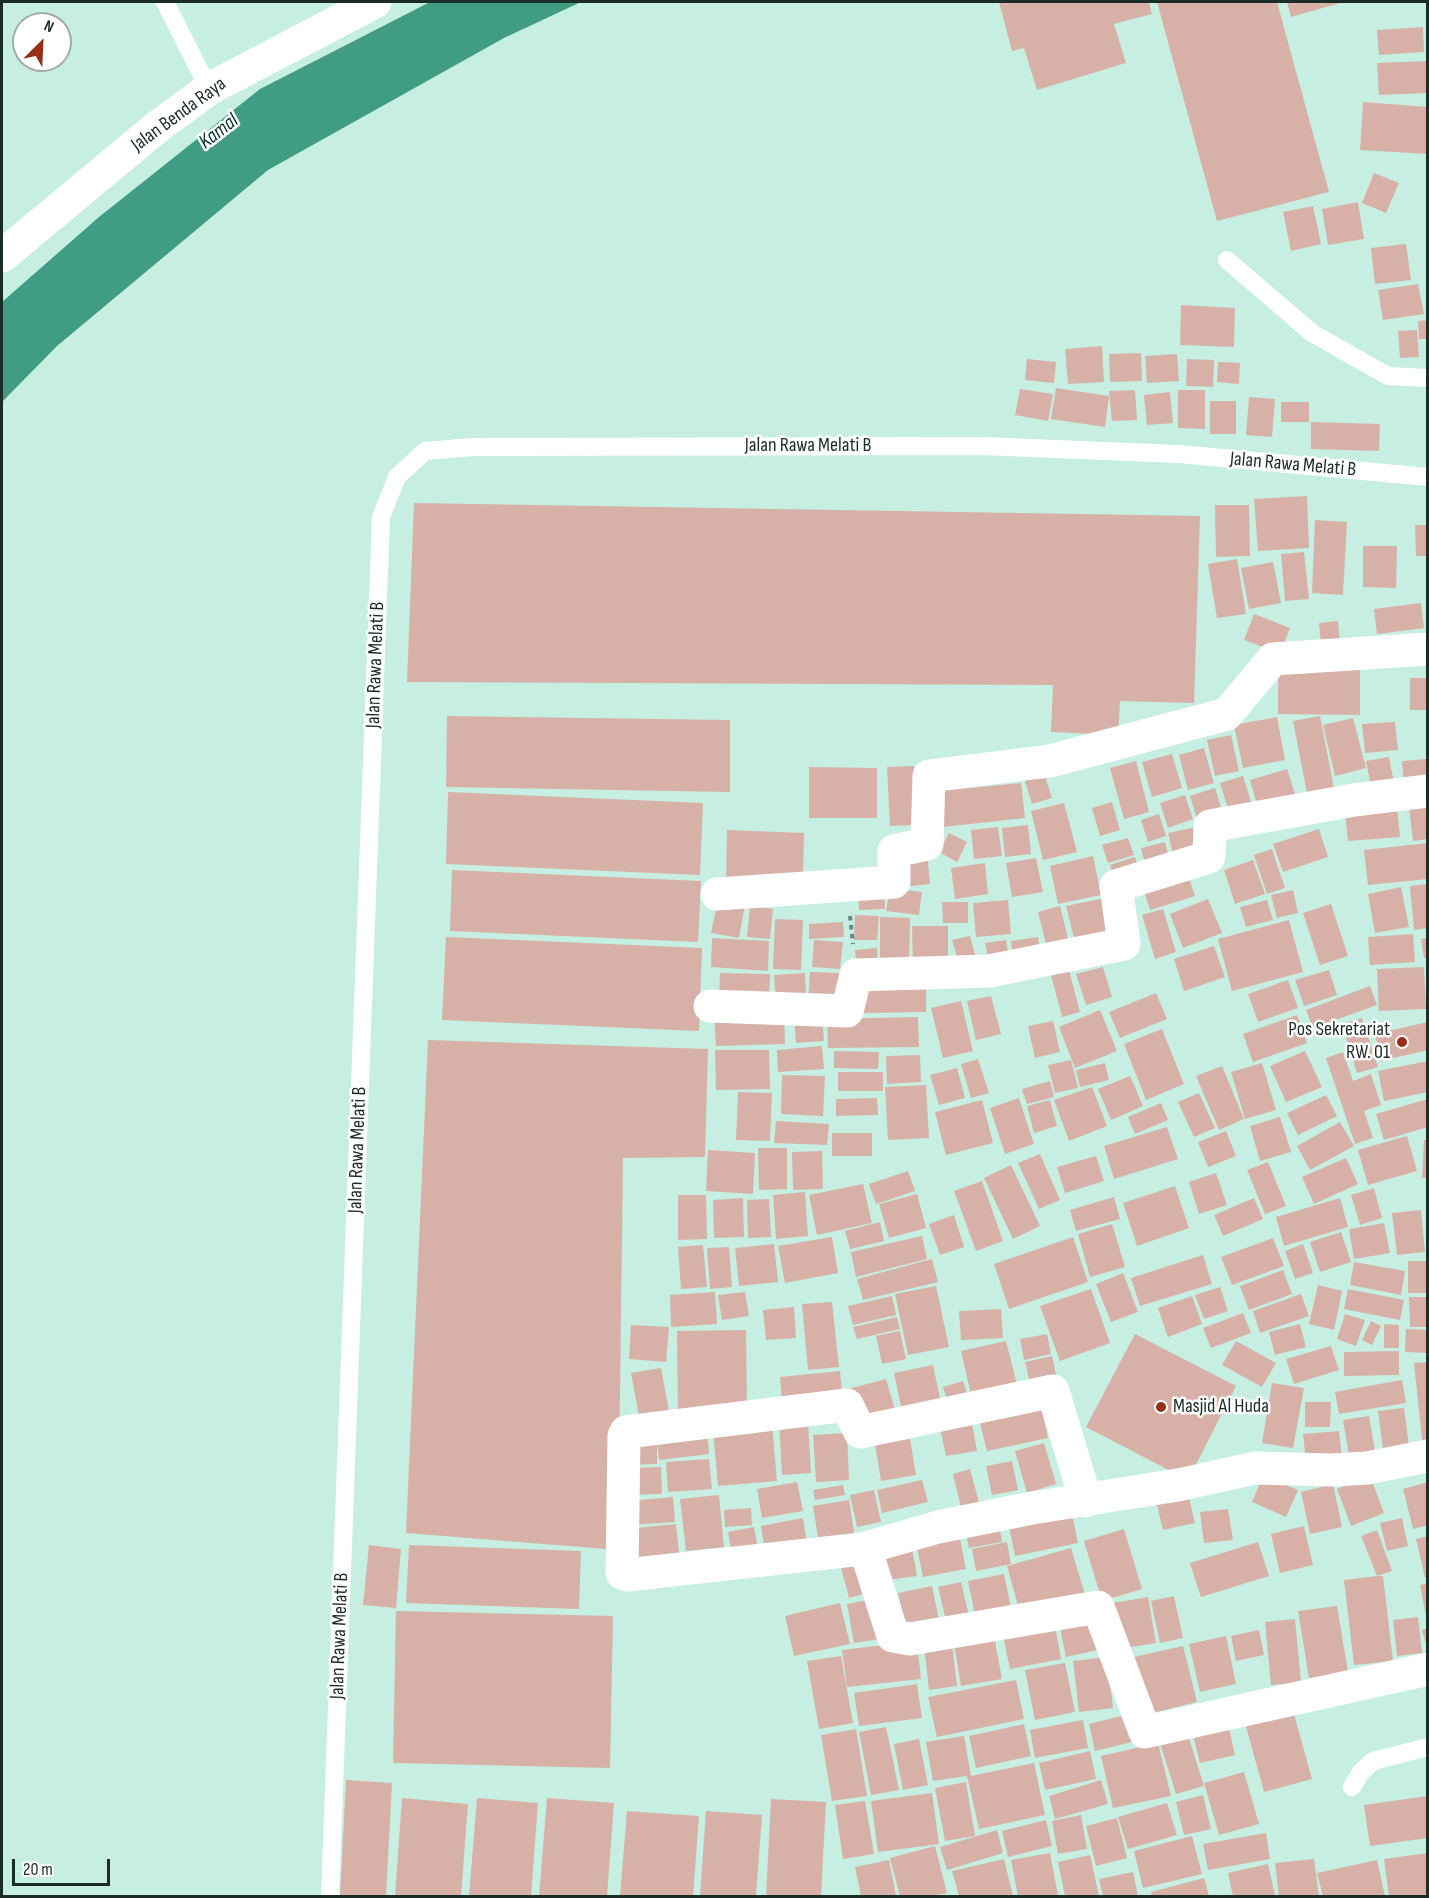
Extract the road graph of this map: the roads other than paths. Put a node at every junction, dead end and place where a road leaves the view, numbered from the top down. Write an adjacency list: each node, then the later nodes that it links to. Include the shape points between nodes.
1 (165, 2): 3 (lane)
2 (355, 6): 3 (street, Jalan Benda Raya)
3 (209, 89): 4 (street, Jalan Benda Raya)
4 (2, 256)
5 (1227, 260): 6 (lane, via 1312,333 1388,376)
6 (1428, 378)
7 (1428, 477): 18 (lane, Jalan Rawa Melati B, via 1179,454 982,446 472,447 425,451 397,477 381,517)
8 (1428, 649): 10 (street, via 1273,659 1227,714 1050,761 929,776 927,844 894,851 894,882)
9 (1428, 791): 11 (street, via 1210,826 1209,857 1116,886 1124,944 989,970 856,975 847,1011)
10 (717, 894)
11 (710, 1006)
12 (1428, 1456): 13 (street, via 1367,1468 1255,1468)
13 (1086, 1501): 14 (street, via 938,1527); 14 (street, via 1053,1391 860,1432 847,1405 626,1432 624,1436 624,1574)
14 (861, 1549): 15 (street, via 868,1557 893,1636 910,1639 1098,1607 1145,1732)
15 (1428, 1670)
16 (1428, 1747): 17 (lane, via 1373,1761)
17 (1352, 1786)
18 (330, 1896)

